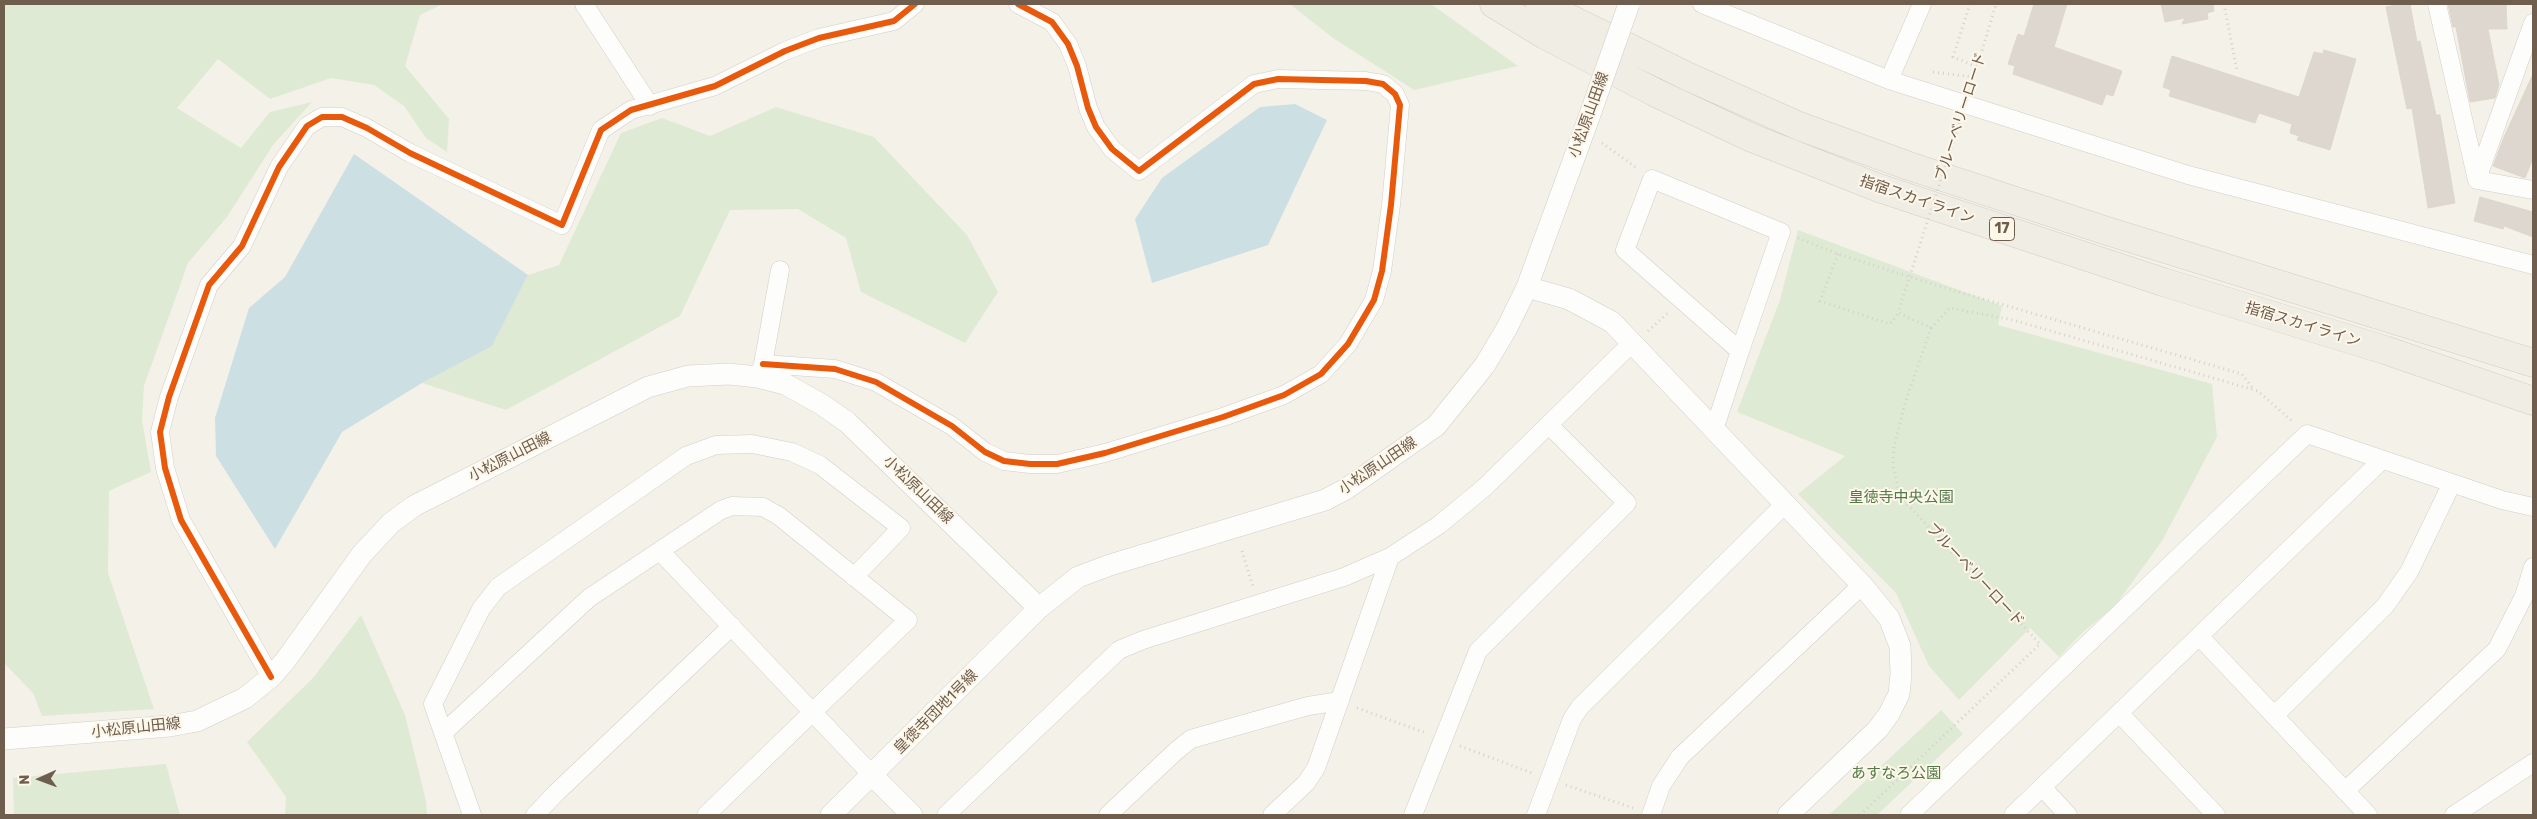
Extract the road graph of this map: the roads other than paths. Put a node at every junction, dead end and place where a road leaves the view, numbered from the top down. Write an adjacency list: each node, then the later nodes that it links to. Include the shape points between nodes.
1 (584, 4): 12 (street)
2 (915, 4): 12 (street, via 894,21 819,38 785,51 716,86)
3 (1018, 4): 21 (street, via 1052,22 1068,44 1096,127 1112,149 1139,170 1254,84 1278,79 1366,81 1383,84 1395,94 1400,105 1382,271 1374,300 1348,344 1320,374 1284,395 1223,417 1057,464 1004,460 985,452 952,426 876,382 835,369)
4 (1494, 4): 22 (main road, 指宿スカイライン / 17, via 1544,35 1654,92 1752,138 1878,188 2163,282 2385,350)
5 (1540, 4): 20 (main road, 指宿スカイライン / 17, via 1697,81 1799,126 1909,166)
6 (1629, 4): 17 (street, 小松原山田線, bridge)
7 (1702, 4): 11 (street)
8 (1922, 4): 11 (street)
9 (2437, 4): 13 (street)
10 (2533, 23): 13 (street)
11 (1889, 80): 15 (street, via 2188,175)
12 (650, 106): 37 (street, via 631,110 601,130 562,224 410,153 342,117 322,117 307,126 279,167 242,246 209,285 169,397 160,432 165,468 181,520)
13 (2477, 180): 14 (street)
14 (2533, 190)
15 (2533, 265)
16 (780, 270): 21 (street)
17 (1527, 287): 18 (street, via 1570,299); 34 (street, 小松原山田線, via 1484,366 1436,426 1346,489 1325,500 1078,577)
18 (1637, 340): 23 (street); 24 (street)
19 (1740, 351): 19 (street, via 1781,232 1652,179 1625,250); 24 (street)
20 (2533, 363)
21 (760, 370): 34 (street, 小松原山田線, via 847,422); 37 (street, 小松原山田線, via 688,376 648,388 414,506 390,523 362,554)
22 (2533, 401)
23 (1549, 425): 30 (street, via 1485,487 1439,525); 57 (street, via 1627,503 1478,651)
24 (1714, 430): 27 (street)
25 (2382, 460): 26 (street); 36 (street); 60 (street, via 2306,434)
26 (2452, 483): 28 (street); 41 (street, via 2409,572 2385,606)
27 (1785, 504): 33 (street); 58 (street, via 1580,707 1572,718)
28 (2533, 507)
29 (660, 550): 32 (street, via 721,510 732,506 763,507); 35 (street); 42 (street, via 589,598)
30 (1390, 557): 38 (street); 54 (street, via 1344,577 1119,650)
31 (2533, 567): 47 (street, via 2524,596 2497,649)
32 (854, 576): 39 (street, via 908,620); 42 (street, via 901,528 820,465 792,452 752,444 716,445 686,456 498,586 481,609 433,704)
33 (1862, 585): 48 (street, via 1680,757 1661,786); 59 (street, via 1889,618 1900,646 1899,694 1878,729)
34 (1039, 608): 45 (street, 皇徳寺団地1号線)
35 (732, 626): 39 (street); 50 (street)
36 (2199, 636): 40 (street); 41 (street)
37 (271, 677): 43 (street, 小松原山田線, via 245,698 197,721)
38 (1340, 701): 55 (street, via 1308,706 1191,739); 56 (street, via 1316,768 1306,783)
39 (813, 712): 45 (street); 51 (street)
40 (2119, 713): 46 (street); 63 (street)
41 (2274, 716): 47 (street)
42 (443, 733): 49 (street)
43 (4, 739)
44 (2533, 763): 65 (street)
45 (873, 776): 52 (street, 皇徳寺団地1号線); 53 (street)
46 (2042, 787): 61 (street); 62 (street)
47 (2345, 791): 64 (street)
48 (1651, 814)
49 (472, 815)
50 (535, 815)
51 (706, 815)
52 (831, 815)
53 (912, 815)
54 (946, 815)
55 (1108, 815)
56 (1272, 815)
57 (1413, 815)
58 (1536, 815)
59 (1788, 815)
60 (1909, 815)
61 (2013, 815)
62 (2068, 815)
63 (2216, 815)
64 (2368, 815)
65 (2454, 815)

